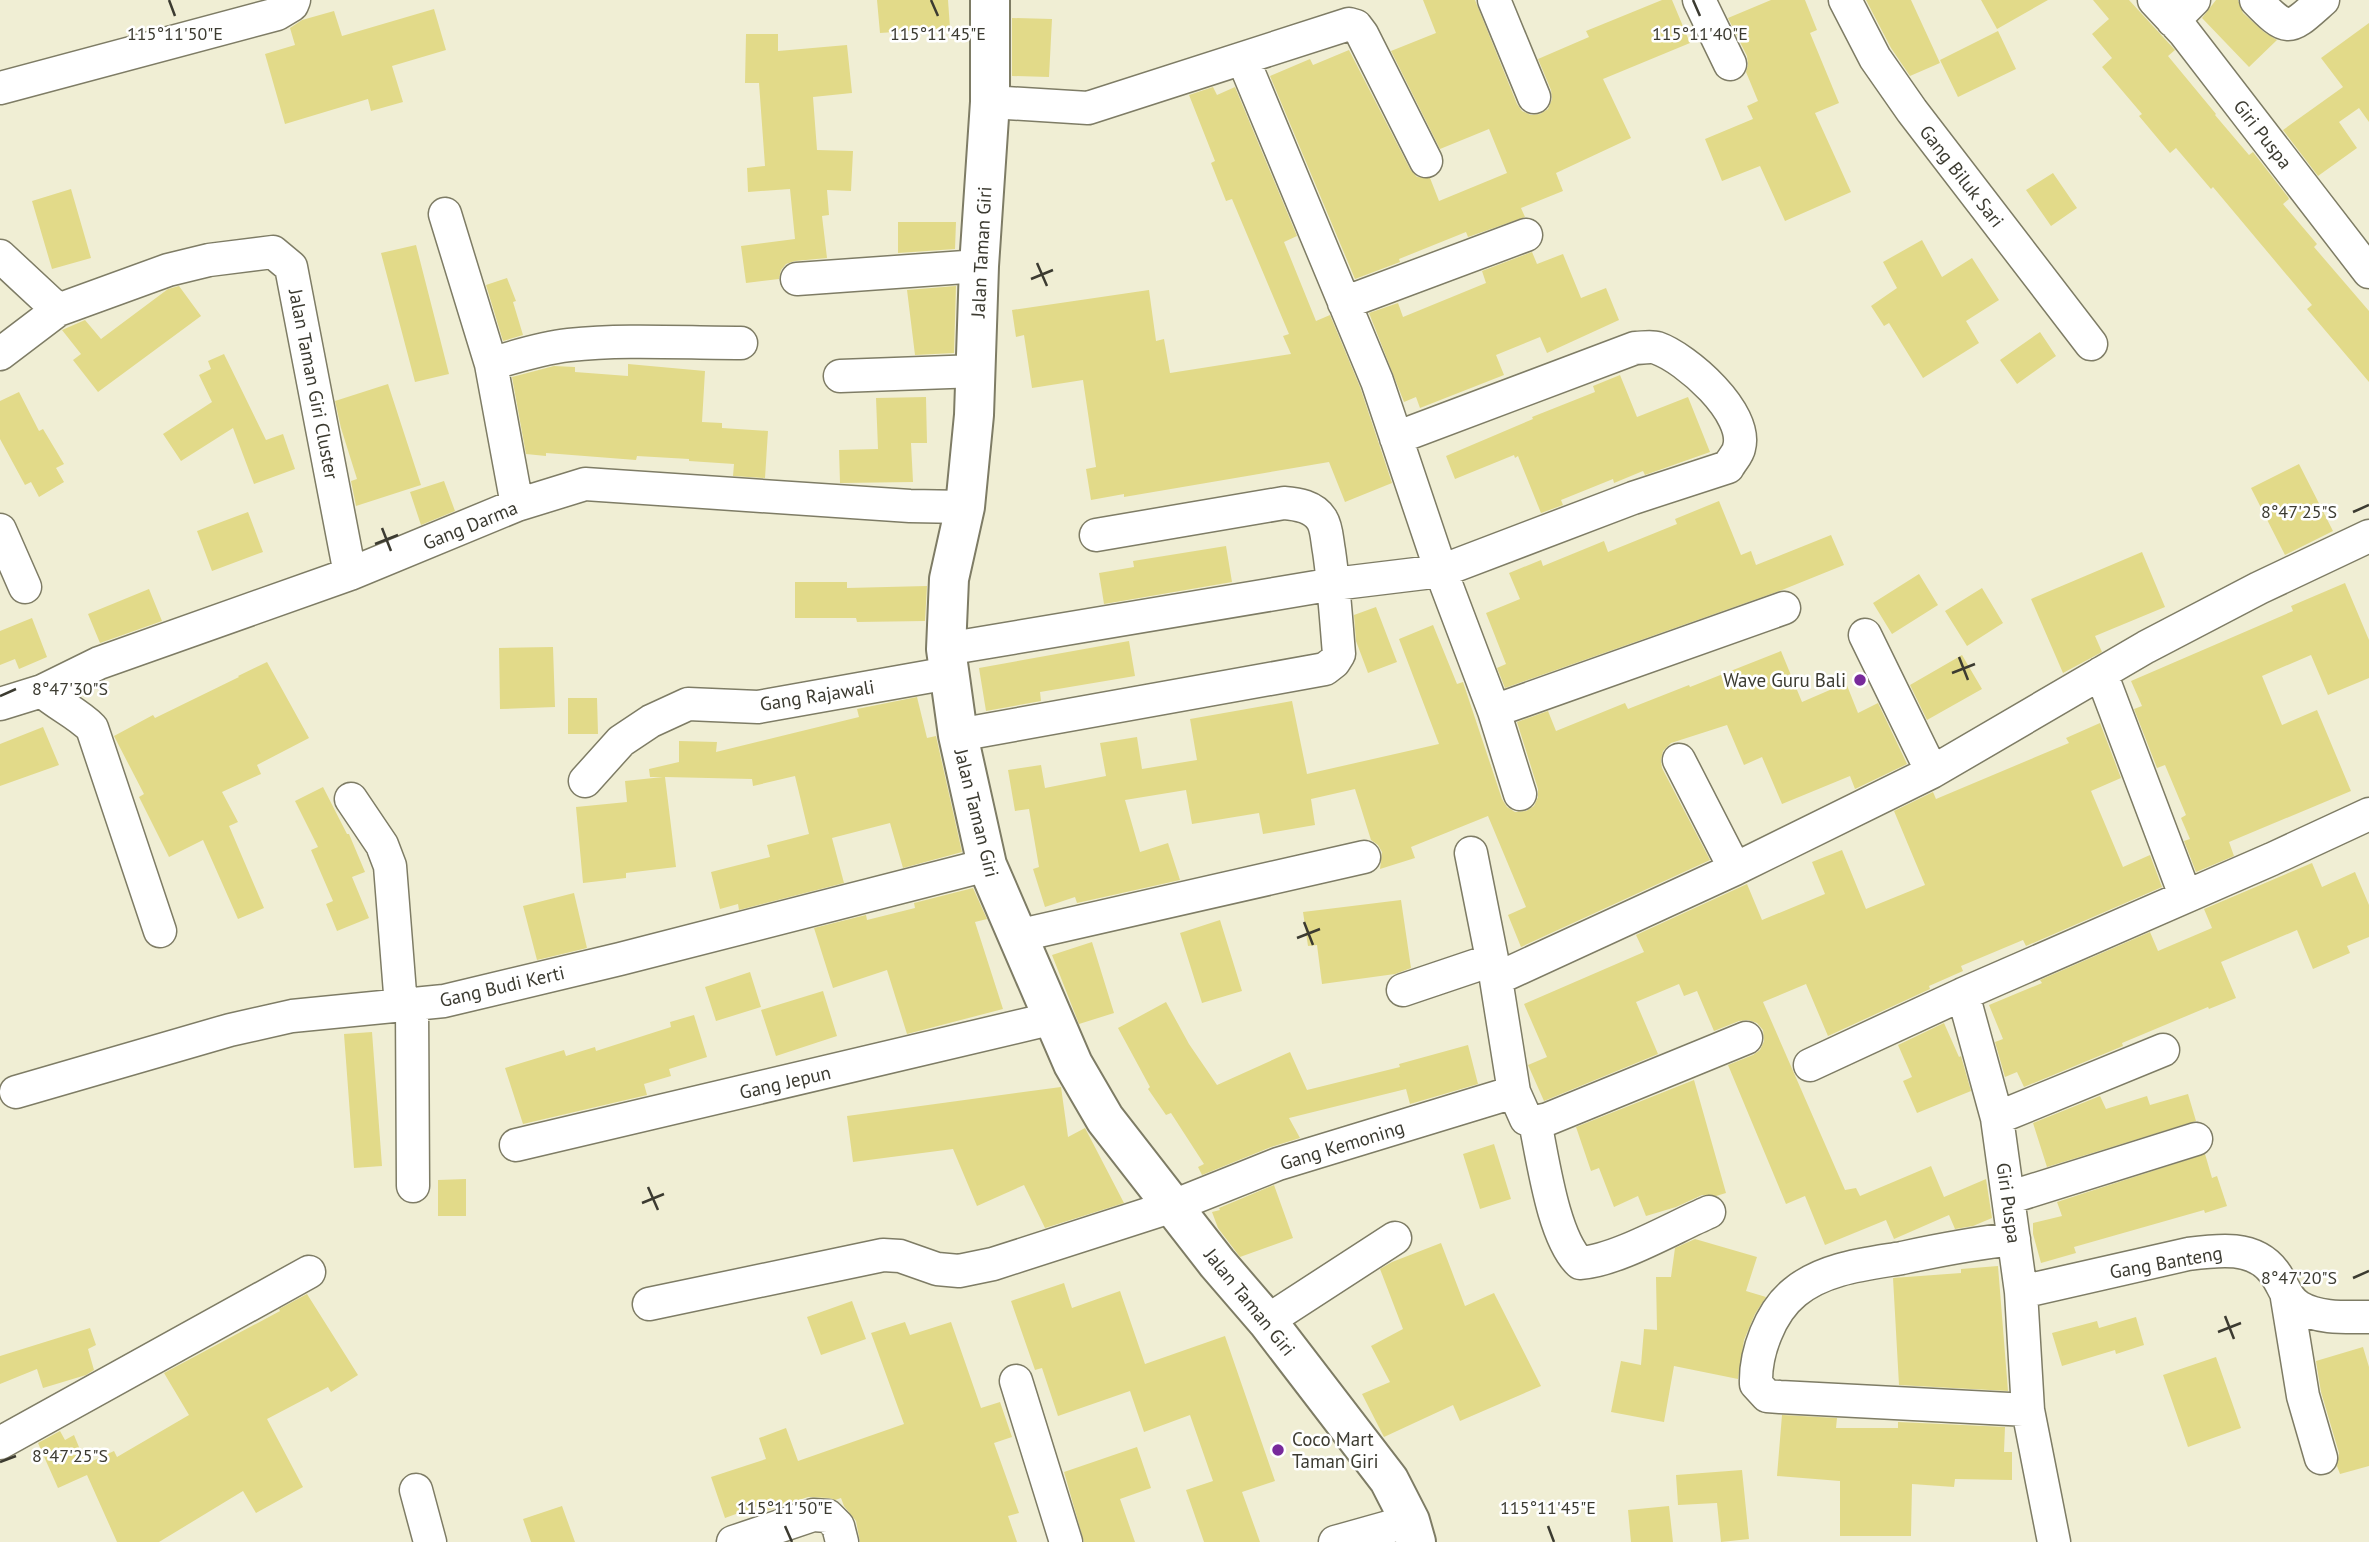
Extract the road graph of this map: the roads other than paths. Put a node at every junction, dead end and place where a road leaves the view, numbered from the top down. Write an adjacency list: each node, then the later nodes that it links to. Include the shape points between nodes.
1 (294, 0): 11 (street, via 277,14)
2 (990, 0): 13 (street, Jalan Taman Giri)
3 (1494, 0): 12 (street)
4 (1699, 0): 10 (street)
5 (1845, 0): 24 (street, Gang Biluk Sari, via 1875,58 1912,111)
6 (2256, 0): 7 (street, via 2278,23 2288,25)
7 (2323, 0)
8 (2174, 7): 19 (street, Giri Puspa)
9 (1243, 59): 13 (street, via 1088,108); 14 (street, via 1349,24 1356,26); 21 (street)
10 (1730, 64)
11 (0, 88)
12 (1534, 97)
13 (990, 102): 18 (street, Jalan Taman Giri)
14 (1426, 161)
15 (445, 214): 26 (street)
16 (1526, 235): 21 (street)
17 (0, 256): 22 (street)
18 (979, 266): 20 (street); 27 (street, Jalan Taman Giri)
19 (2369, 272)
20 (797, 279)
21 (1344, 303): 29 (street)
22 (58, 310): 25 (street, Jalan Taman Giri Cluster); 36 (street, Jalan Taman Giri Cluster, via 209,260 273,252 282,258 291,267)
23 (741, 343): 26 (street, via 568,345)
24 (2091, 344)
25 (0, 354)
26 (491, 364): 30 (street)
27 (977, 372): 28 (street); 31 (street, Jalan Taman Giri)
28 (840, 376)
29 (1396, 438): 35 (street); 35 (street, Gang Rajawali, via 1635,348 1655,348 1678,359 1714,389 1739,429 1740,448 1728,467)
30 (517, 505): 31 (street, Gang Darma, via 585,484); 36 (street, Gang Darma)
31 (965, 507): 41 (street, Jalan Taman Giri, via 949,579)
32 (0, 530): 38 (street)
33 (1096, 535): 37 (street, via 1284,503 1302,505 1323,520)
34 (2369, 537): 42 (street, via 2248,594)
35 (1441, 571): 37 (street, Gang Rajawali); 45 (street)
36 (351, 574): 43 (street, Gang Darma, via 99,663)
37 (1334, 584): 41 (street, Gang Rajawali); 46 (street, via 1339,654 1325,669)
38 (24, 587)
39 (1784, 608): 45 (street)
40 (1865, 635): 48 (street)
41 (947, 661): 46 (street, Jalan Taman Giri); 49 (street, Gang Rajawali, via 758,707 688,704 621,741)
42 (2101, 673): 48 (street); 57 (street)
43 (42, 691): 44 (street, Gang Darma); 58 (street, via 92,728)
44 (0, 704)
45 (1494, 711): 50 (street)
46 (957, 735): 55 (street, Jalan Taman Giri)
47 (1679, 760): 56 (street)
48 (1932, 772): 56 (street)
49 (585, 781)
50 (1520, 794)
51 (351, 799): 63 (street, via 382,845 390,866)
52 (2369, 814): 57 (street)
53 (1471, 853): 60 (street)
54 (1364, 857): 59 (street)
55 (987, 865): 59 (street, Jalan Taman Giri); 63 (street, Gang Budi Kerti, via 620,960)
56 (1735, 869): 60 (street)
57 (2185, 895): 62 (street)
58 (160, 931)
59 (1017, 936): 64 (street, Jalan Taman Giri)
60 (1494, 969): 61 (street); 68 (street)
61 (1403, 990)
62 (1963, 994): 67 (street); 70 (street, Giri Puspa)
63 (406, 1006): 69 (street, Gang Budi Kerti, via 280,1019 230,1030); 74 (street)
64 (1054, 1018): 73 (street, Gang Jepun); 76 (street, Jalan Taman Giri, via 1073,1064 1105,1119)
65 (1746, 1038): 71 (street)
66 (2163, 1050): 70 (street)
67 (1810, 1065)
68 (1514, 1092): 71 (street, via 1526,1119); 76 (street, Gang Kemoning, via 1278,1164)
69 (16, 1093)
70 (1997, 1118): 75 (street, Giri Puspa)
71 (1535, 1122): 77 (street, via 1563,1239 1580,1263 1613,1255)
72 (2196, 1139): 75 (street)
73 (516, 1145)
74 (413, 1186)
75 (2008, 1198): 79 (street, Giri Puspa)
76 (1173, 1206): 83 (street, Gang Kemoning, via 960,1271 883,1255); 85 (street, Jalan Taman Giri)
77 (1709, 1212)
78 (1395, 1238): 85 (street)
79 (2014, 1239): 81 (street, Giri Puspa); 87 (street, via 1843,1269 1796,1291 1781,1306 1766,1334 1756,1384 1767,1396)
80 (309, 1272): 88 (street)
81 (2021, 1292): 82 (street, Gang Banteng, via 2215,1250 2239,1251 2259,1259 2274,1272); 87 (street, Giri Puspa)
82 (2287, 1298): 84 (street, via 2309,1312); 89 (street, via 2303,1395)
83 (649, 1304)
84 (2369, 1317)
85 (1268, 1321): 91 (street, Jalan Taman Giri, via 1390,1480)
86 (1016, 1381): 95 (street)
87 (2028, 1410): 97 (street, Giri Puspa)
88 (0, 1443)
89 (2321, 1458)
90 (416, 1490): 92 (street)
91 (1413, 1531): 96 (street)
92 (430, 1542)
93 (733, 1542): 94 (street, via 813,1515 828,1516 838,1526)
94 (842, 1542)
95 (1066, 1542)
96 (1335, 1542)
97 (2054, 1542)

